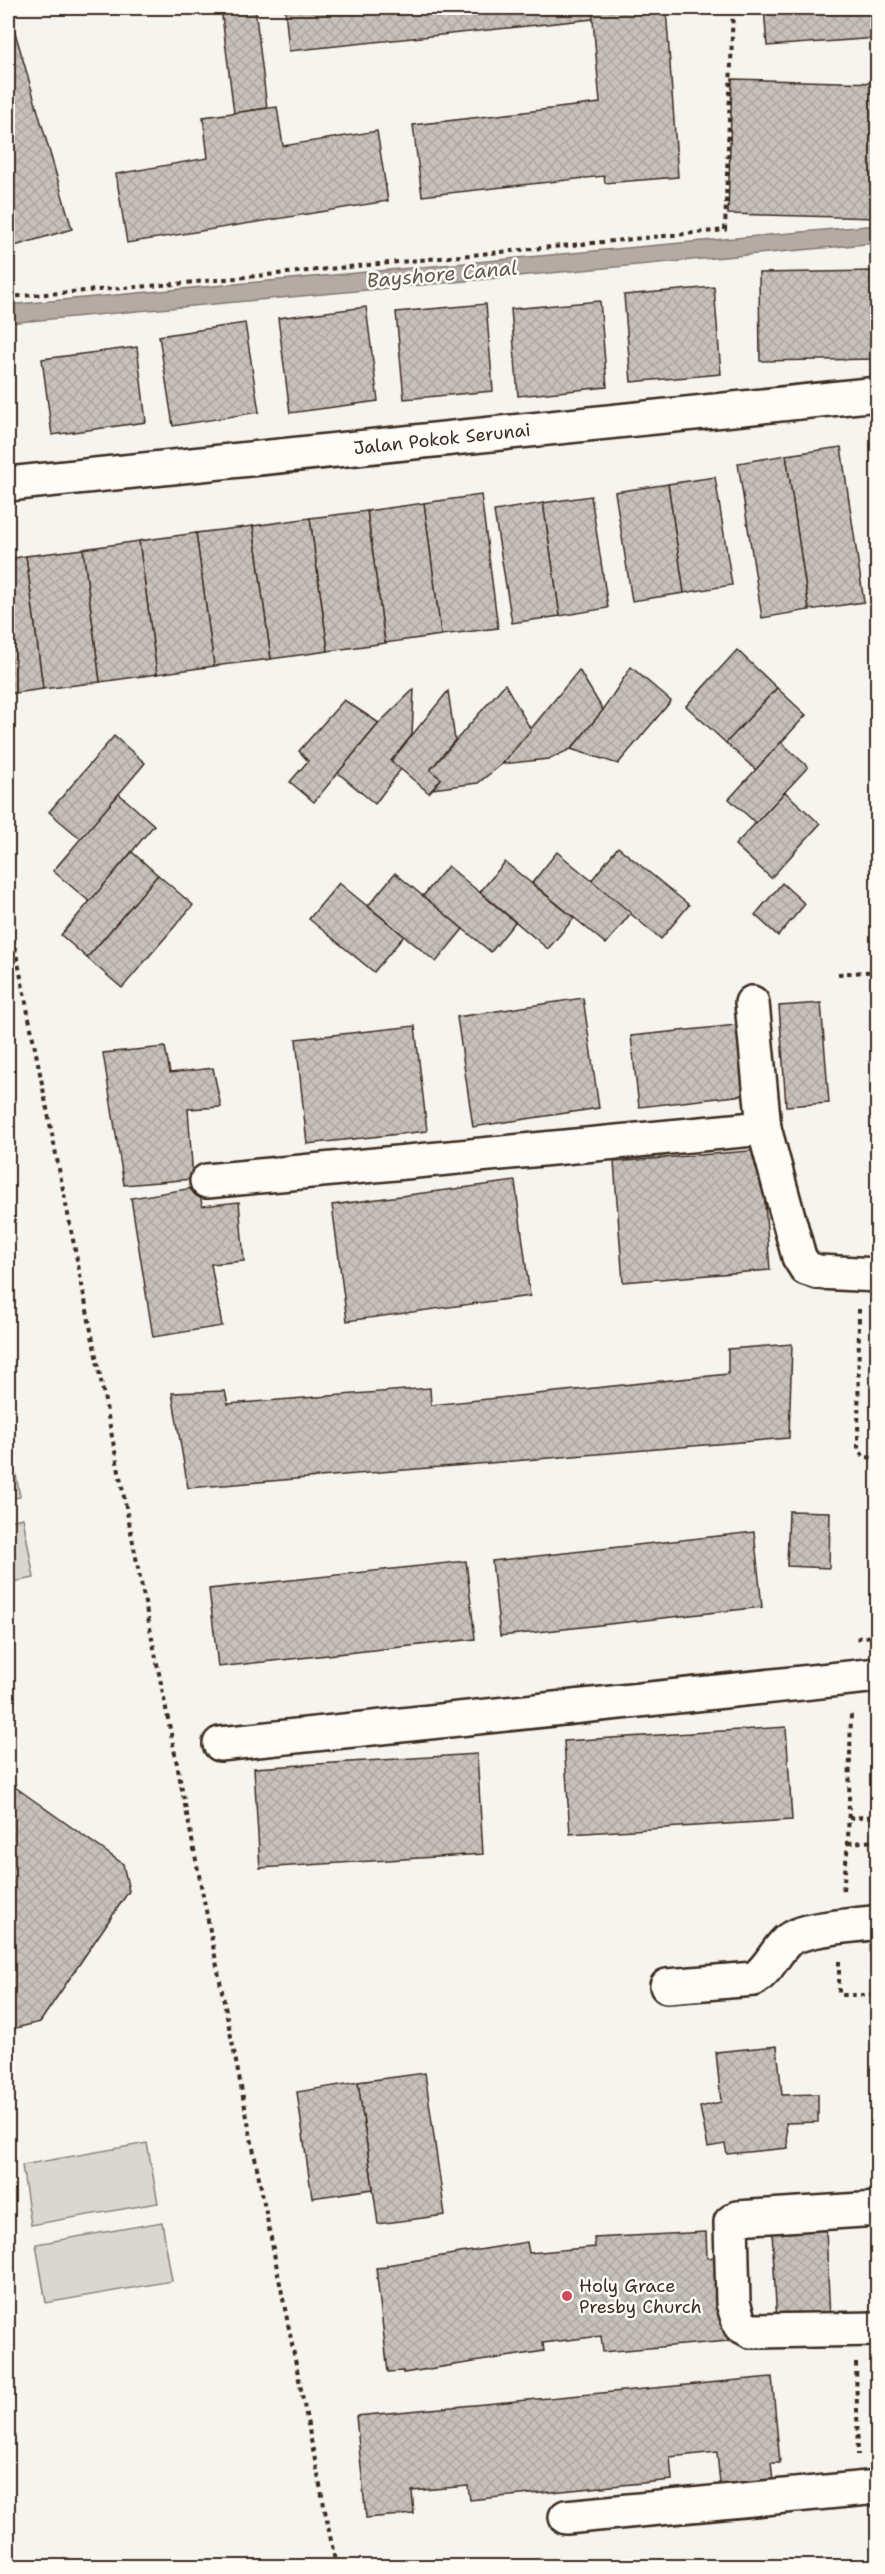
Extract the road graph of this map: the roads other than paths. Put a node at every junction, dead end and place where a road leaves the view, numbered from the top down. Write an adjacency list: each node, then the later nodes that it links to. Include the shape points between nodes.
1 (878, 394): 2 (street, Jalan Pokok Serunai)
2 (8, 484)
3 (752, 1003): 4 (street)
4 (764, 1128): 5 (street); 6 (street, via 799,1257 806,1268)
5 (207, 1181)
6 (868, 1274)
7 (865, 1676): 8 (street)
8 (220, 1743)
9 (878, 1922): 10 (street, via 797,1934 785,1943 766,1971 754,1979)
10 (667, 1986)
11 (878, 2209): 12 (street, via 737,2218 731,2222 733,2304 740,2325 752,2331)
12 (878, 2329)
13 (868, 2488): 14 (street)
14 (566, 2517)

